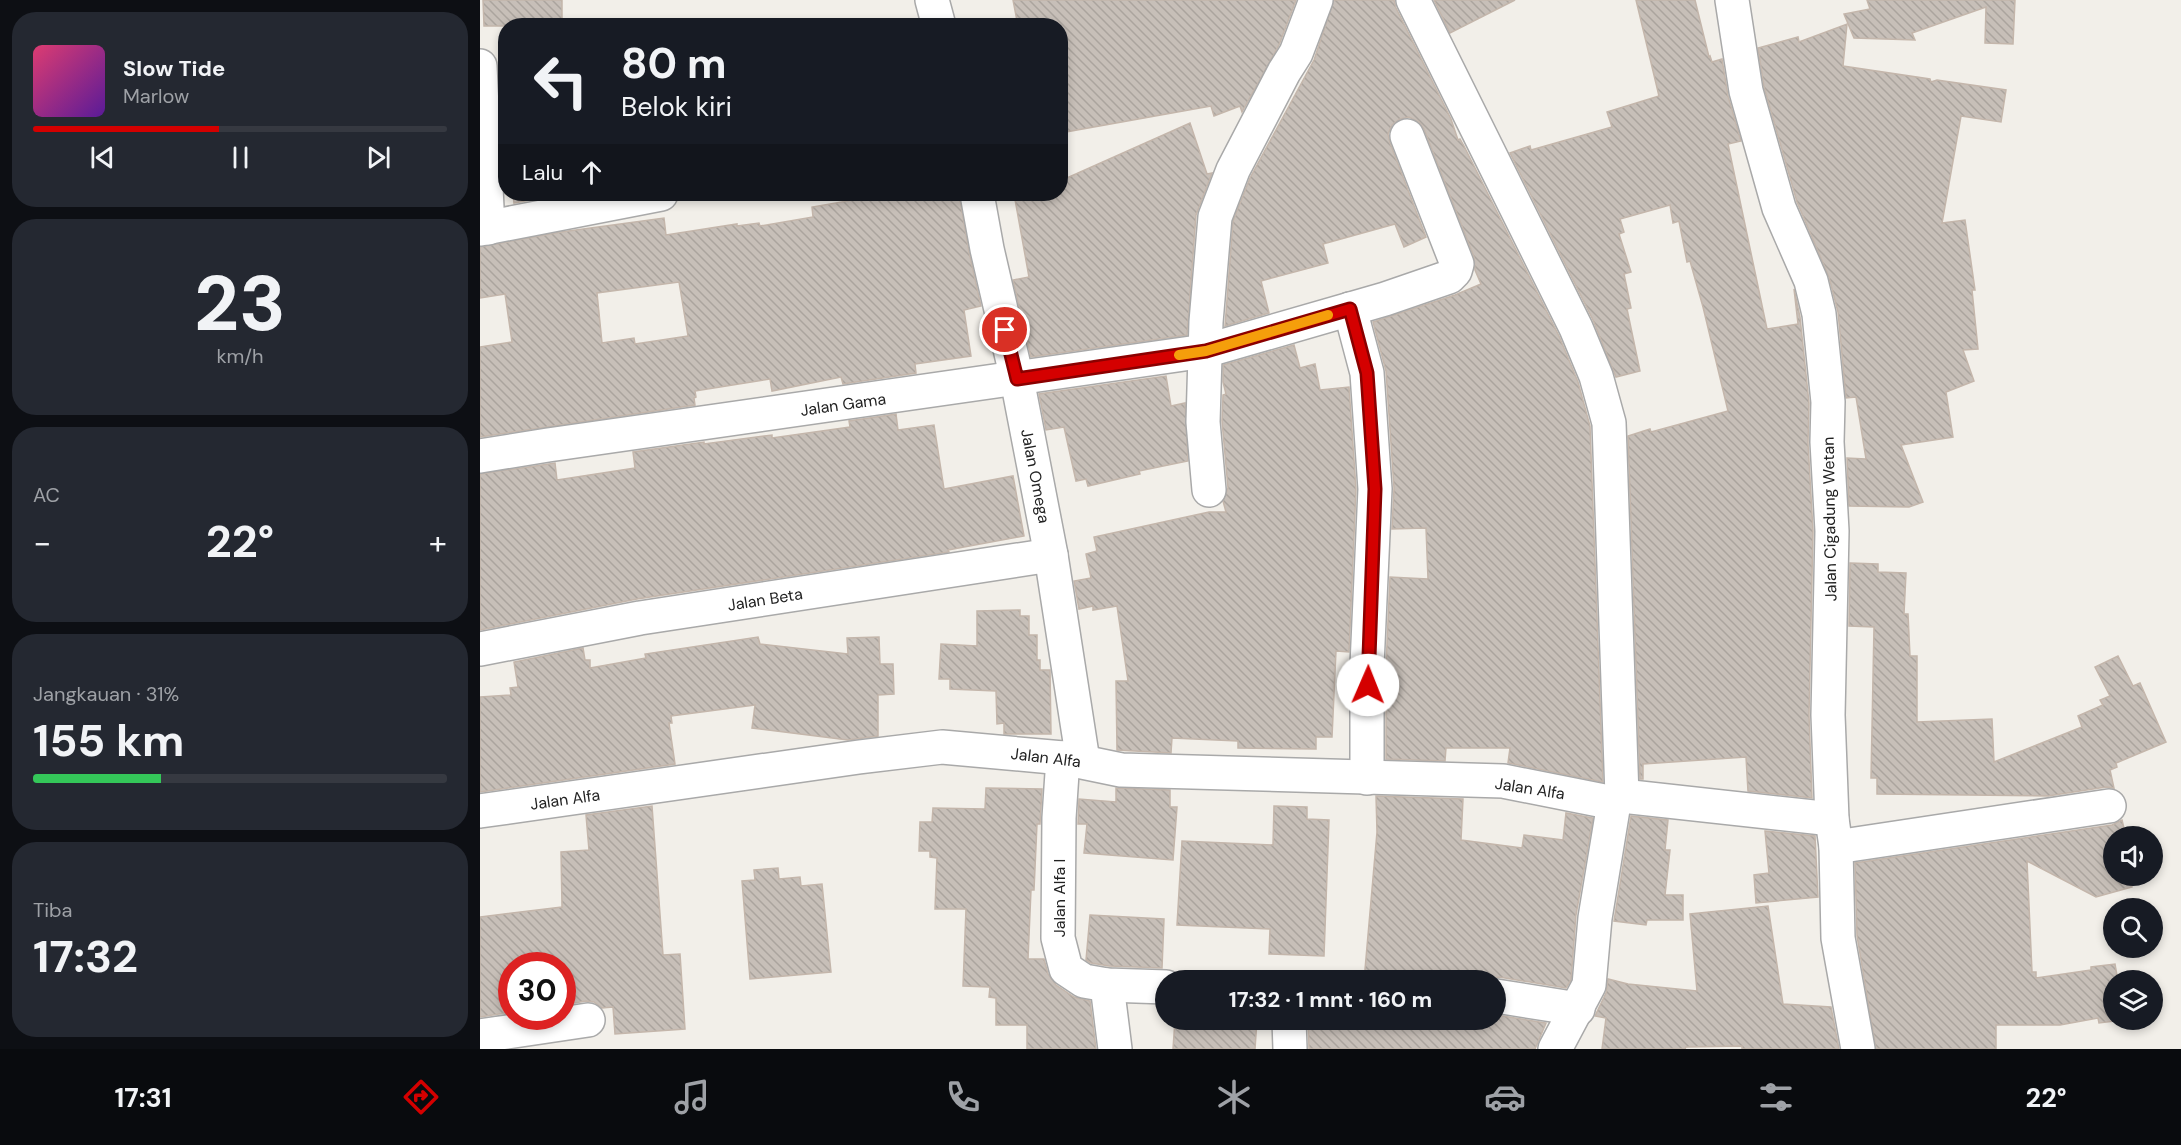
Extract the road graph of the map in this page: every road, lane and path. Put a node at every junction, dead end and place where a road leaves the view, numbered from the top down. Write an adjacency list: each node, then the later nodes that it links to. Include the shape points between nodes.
1 (932, 0): 5 (street)
2 (1316, 0): 12 (street, via 1296,53 1220,201 1213,234)
3 (1413, 0): 20 (street, via 1576,328 1596,376 1609,423)
4 (1732, 0): 23 (street, Jalan Cigadung Wetan, via 1746,91 1779,208 1811,281 1819,314 1828,402 1832,531 1828,715)
5 (937, 18)
6 (480, 66): 10 (street)
7 (1407, 136): 11 (street, Jalan Gama, via 1457,264 1455,272)
8 (626, 201): 10 (street)
9 (978, 201): 13 (street, Jalan Omega)
10 (484, 229)
11 (1350, 309): 12 (street, Jalan Gama); 19 (street, via 1367,373 1375,489 1367,665)
12 (1206, 351): 13 (street, Jalan Gama); 15 (street, via 1203,422)
13 (1017, 379): 14 (street, Jalan Gama); 16 (street, Jalan Omega)
14 (480, 456)
15 (1209, 490)
16 (1051, 555): 17 (street, Jalan Beta, via 640,618); 18 (street, Jalan Omega)
17 (480, 650)
18 (1073, 760): 19 (street, Jalan Alfa, via 1121,770); 22 (street, Jalan Alfa, via 942,747); 24 (street, Jalan Alfa I, via 1059,818 1058,938 1066,969 1084,981)
19 (1367, 778): 20 (street, Jalan Alfa, via 1503,781)
20 (1618, 799): 23 (street, Jalan Alfa); 27 (street, via 1595,918 1589,985)
21 (2109, 806): 23 (street, Jalan Alfa)
22 (480, 811)
23 (1834, 833): 34 (street, Jalan Cigadung Wetan, via 1838,938)
24 (1107, 985): 25 (street, Jalan Alfa I); 31 (street)
25 (1155, 987)
26 (1506, 998): 27 (street)
27 (1578, 1009): 33 (street)
28 (588, 1020): 30 (street)
29 (1289, 1030): 32 (street)
30 (480, 1036)
31 (1115, 1049)
32 (1290, 1049)
33 (1555, 1049)
34 (1858, 1049)

